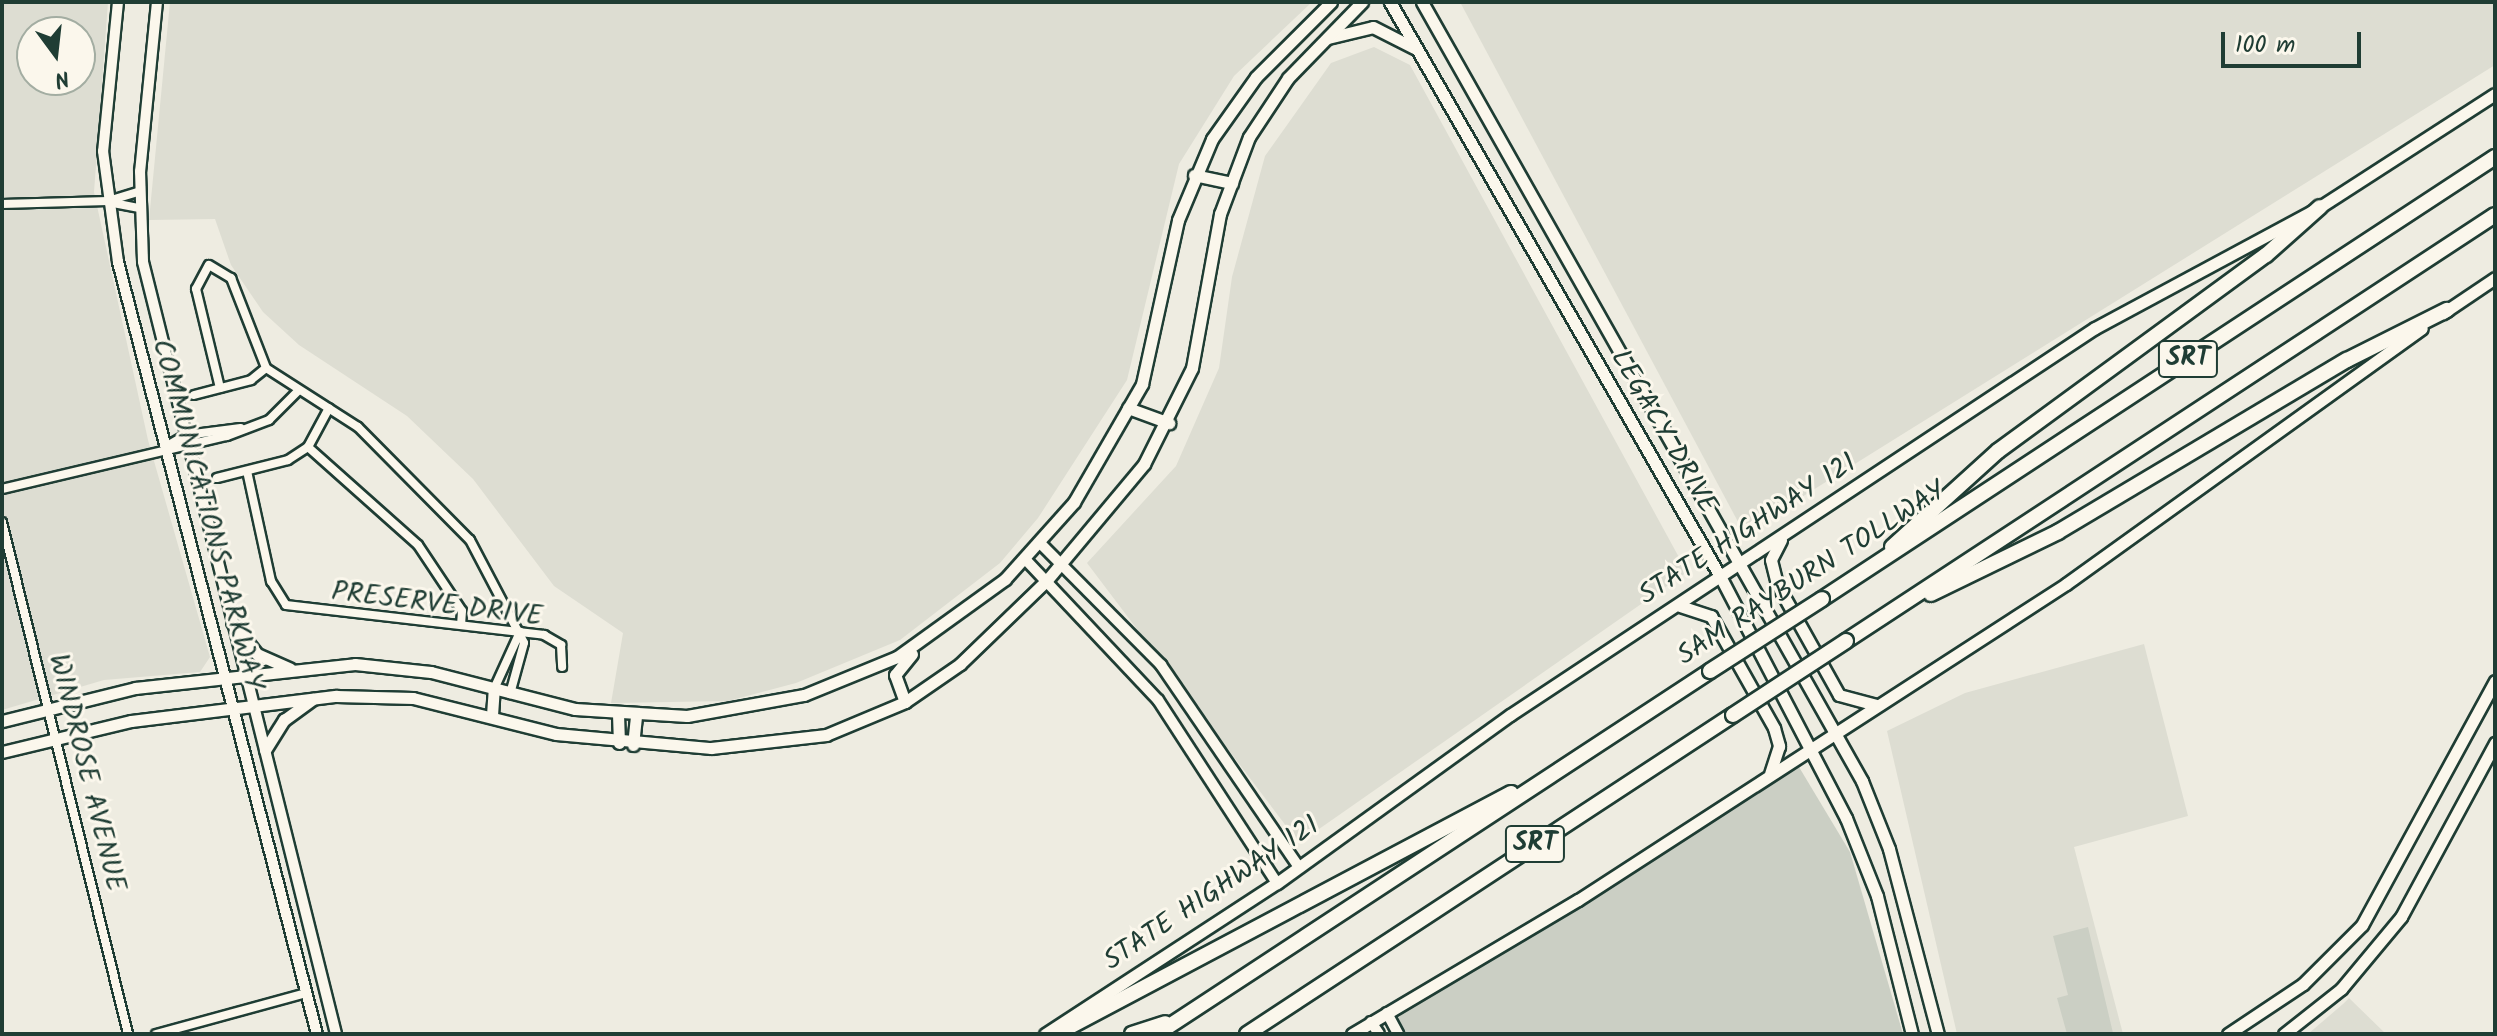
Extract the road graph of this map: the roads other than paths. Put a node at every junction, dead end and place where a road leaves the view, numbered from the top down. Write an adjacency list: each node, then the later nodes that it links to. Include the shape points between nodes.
1 (118, 2): 14 (street, COMMUNICATIONS PARKWAY, via 103,130)
2 (157, 2): 13 (street, COMMUNICATIONS PARKWAY)
3 (1331, 2): 11 (main road, via 1248,87)
4 (1362, 2): 7 (main road)
5 (1390, 2): 8 (main road, LEGACY DRIVE)
6 (1422, 2): 39 (main road, LEGACY DRIVE)
7 (1324, 40): 8 (main road, via 1373,27 1399,35); 12 (main road, via 1272,99)
8 (1423, 56): 41 (main road, LEGACY DRIVE)
9 (2495, 94): 16 (main road, STATE HIGHWAY 121)
10 (2495, 157): 38 (highway, SAM RAYBURN TOLLWAY / SRT)
11 (1194, 175): 12 (main road); 26 (main road, via 1147,368)
12 (1232, 183): 27 (main road, via 1202,334)
13 (140, 191): 14 (street); 17 (street, COMMUNICATIONS PARKWAY)
14 (108, 201): 15 (street); 17 (street); 30 (street, COMMUNICATIONS PARKWAY)
15 (2, 204)
16 (2320, 207): 35 (main road, STATE HIGHWAY 121, via 2095,328); 38 (highway, via 2266,255 1998,451 1911,523)
17 (139, 208): 28 (street, COMMUNICATIONS PARKWAY, via 155,321)
18 (2495, 215): 44 (highway, SRT)
19 (2495, 278): 20 (main road)
20 (2447, 310): 44 (highway, via 2347,360 2058,532); 59 (main road, via 2183,504)
21 (266, 368): 22 (street); 22 (street, via 231,278 209,265 196,289); 23 (street)
22 (220, 388): 24 (street)
23 (298, 391): 25 (street); 28 (street, via 269,420)
24 (194, 395)
25 (329, 408): 29 (street); 48 (street, via 445,509 503,591)
26 (1128, 408): 27 (main road); 36 (main road)
27 (1169, 423): 40 (main road, via 1115,506)
28 (187, 441): 30 (street); 45 (street, COMMUNICATIONS PARKWAY)
29 (308, 447): 31 (street); 47 (street, via 418,545 462,611)
30 (164, 448): 33 (street); 52 (street, COMMUNICATIONS PARKWAY)
31 (247, 471): 32 (street); 47 (street, PRESERVE DRIVE, via 267,570 286,605)
32 (217, 478)
33 (2, 489)
34 (2, 522): 61 (street, WINDROSE AVENUE)
35 (1781, 539): 39 (main road, STATE HIGHWAY 121); 59 (main road, via 1771,560 1777,584 1839,695)
36 (1042, 545): 37 (main road); 40 (street)
37 (1026, 560): 42 (street); 46 (main road)
38 (1881, 560): 74 (highway, SAM RAYBURN TOLLWAY / SRT, bridge)
39 (1743, 563): 41 (main road, STATE HIGHWAY 121); 66 (main road, LEGACY DRIVE)
40 (1062, 565): 42 (main road); 76 (street, via 1161,665)
41 (1721, 578): 43 (main road, STATE HIGHWAY 121); 71 (main road, LEGACY DRIVE)
42 (1047, 580): 57 (main road, via 960,664); 77 (street, via 1158,700)
43 (1676, 606): 75 (main road, via 1711,616 1774,728 1779,746); 76 (main road, STATE HIGHWAY 121)
44 (1887, 615): 90 (highway, SRT, bridge)
45 (232, 622): 50 (main road, via 257,654); 51 (street, COMMUNICATIONS PARKWAY)
46 (950, 623): 57 (main road, via 902,662 895,675); 64 (main road, via 897,657 804,695 687,716)
47 (461, 624): 48 (street, PRESERVE DRIVE)
48 (520, 632): 49 (street, PRESERVE DRIVE, via 561,645); 54 (street); 55 (street, via 524,643)
49 (562, 667)
50 (291, 669): 51 (main road); 54 (main road, via 378,664)
51 (245, 675): 52 (main road); 58 (street, COMMUNICATIONS PARKWAY)
52 (226, 677): 60 (street, COMMUNICATIONS PARKWAY); 61 (main road)
53 (2495, 681): 96 (main road, via 2362,925 2303,984)
54 (494, 689): 55 (main road); 63 (main road)
55 (510, 694): 62 (main road); 63 (main road)
56 (315, 698): 58 (main road); 63 (main road, via 413,698); 72 (main road, via 284,720)
57 (905, 702): 70 (main road, via 787,744)
58 (253, 704): 60 (main road); 72 (street, COMMUNICATIONS PARKWAY)
59 (1878, 705): 66 (main road)
60 (233, 706): 67 (main road); 78 (street, COMMUNICATIONS PARKWAY)
61 (48, 709): 65 (main road); 67 (street, WINDROSE AVENUE)
62 (618, 714): 64 (main road); 68 (main road)
63 (492, 715): 68 (main road)
64 (636, 715): 70 (main road)
65 (2, 721)
66 (1836, 732): 71 (main road); 95 (main road, LEGACY DRIVE, via 1889,849)
67 (55, 739): 73 (main road); 82 (street, WINDROSE AVENUE)
68 (619, 743): 70 (main road)
69 (2495, 743): 97 (main road, via 2401,917 2341,989)
70 (633, 745)
71 (1809, 748): 75 (main road); 94 (main road, LEGACY DRIVE, via 1869,872)
72 (265, 750): 85 (street, COMMUNICATIONS PARKWAY)
73 (2, 752)
74 (1562, 768): 80 (highway, SAM RAYBURN TOLLWAY / SRT); 87 (highway)
75 (1770, 774): 79 (main road)
76 (1299, 867): 77 (main road, STATE HIGHWAY 121)
77 (1277, 883): 86 (main road, STATE HIGHWAY 121)
78 (306, 993): 83 (street); 84 (street, COMMUNICATIONS PARKWAY)
79 (1387, 1013): 81 (main road); 93 (street)
80 (1181, 1018): 88 (highway); 89 (highway, SAM RAYBURN TOLLWAY / SRT)
81 (1371, 1022): 91 (main road); 92 (street)
82 (128, 1034)
83 (156, 1034)
84 (317, 1034)
85 (336, 1034)
86 (1045, 1034)
87 (1056, 1034)
88 (1132, 1034)
89 (1157, 1034)
90 (1247, 1034)
91 (1352, 1034)
92 (1379, 1034)
93 (1398, 1034)
94 (1912, 1034)
95 (1938, 1034)
96 (2228, 1034)
97 (2284, 1034)

